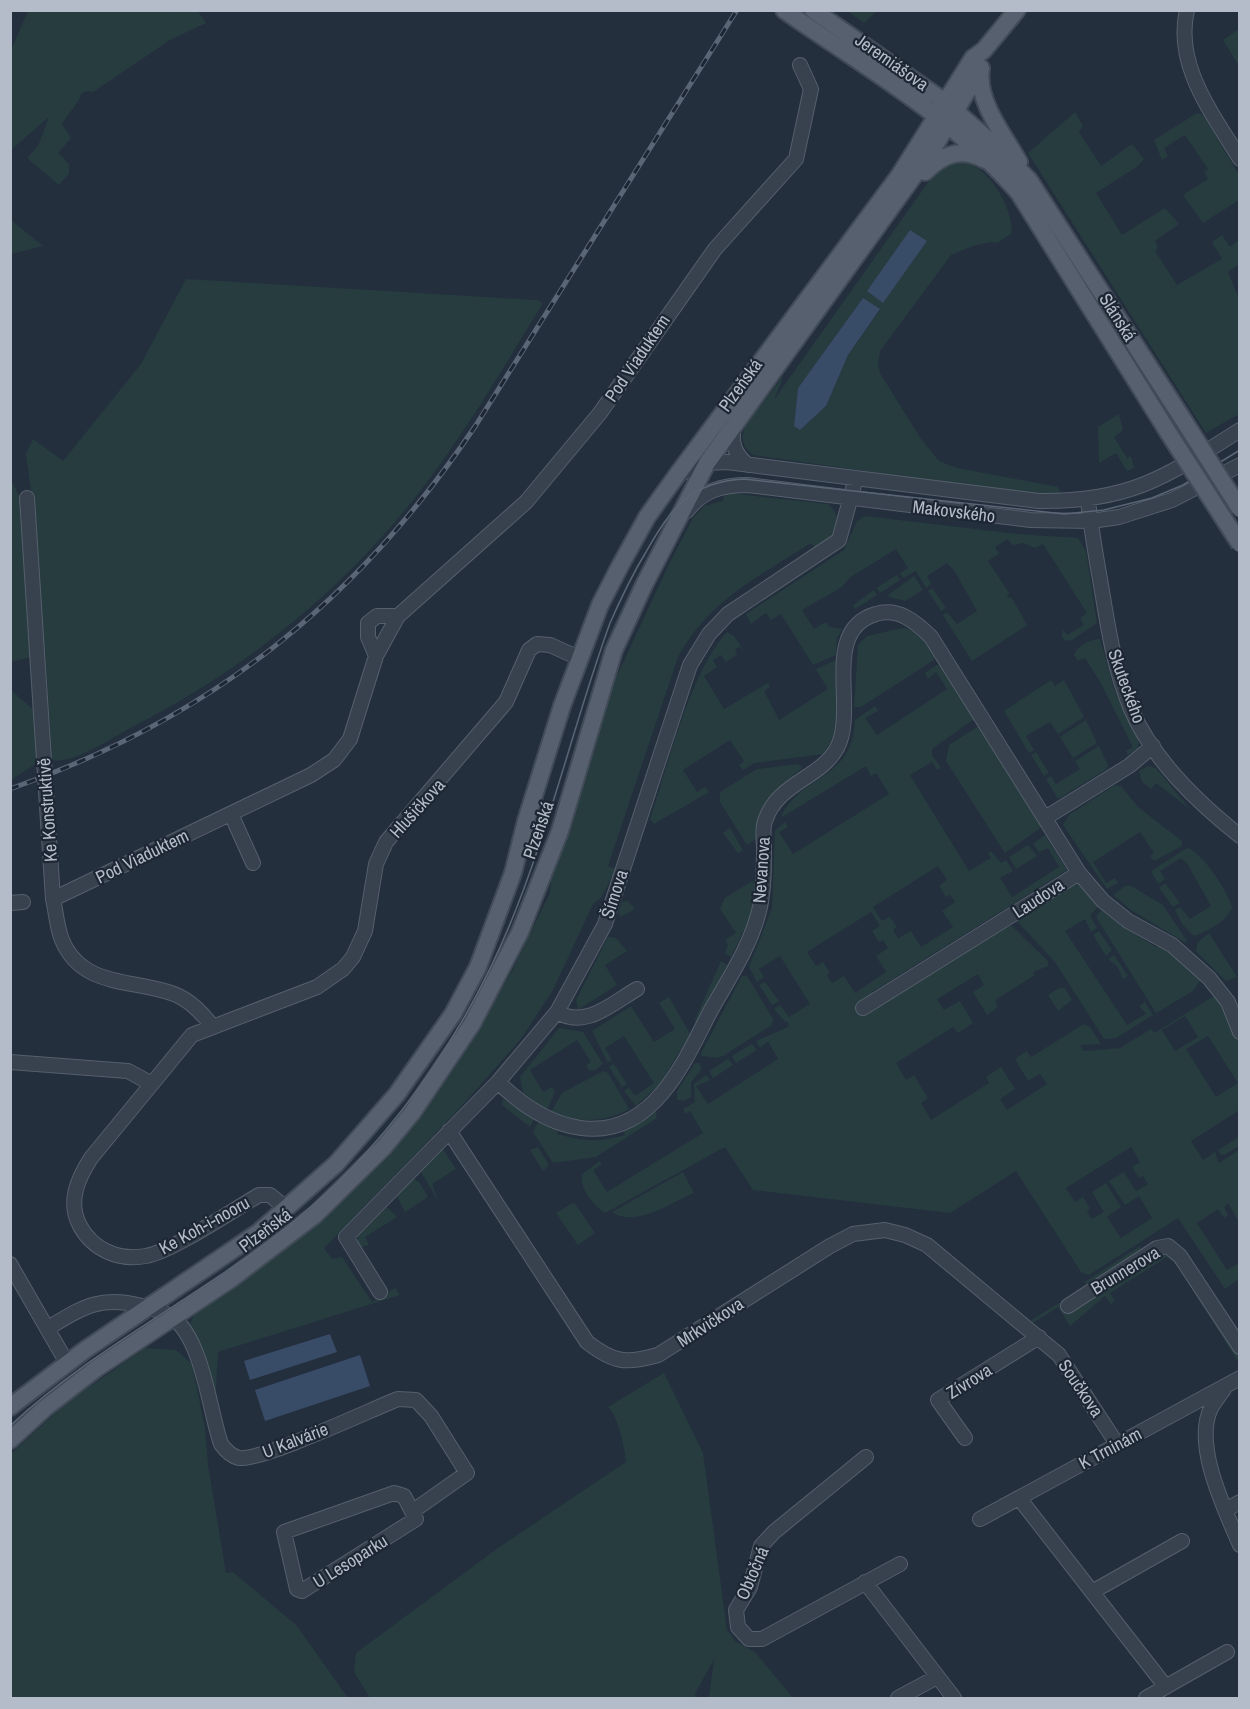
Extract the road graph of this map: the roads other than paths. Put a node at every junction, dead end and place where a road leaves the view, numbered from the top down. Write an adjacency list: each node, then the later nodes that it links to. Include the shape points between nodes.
1 (784, 10): 8 (main road, Jeremiášova)
2 (813, 10): 8 (main road, Jeremiášova)
3 (1017, 10): 5 (main road, Plzeňská)
4 (1187, 10): 9 (street, via 1185,56 1199,91)
5 (984, 50): 7 (main road, Plzeňská); 8 (main road, Plzeňská, via 973,58)
6 (800, 65): 29 (street, Pod Viaduktem, via 811,89 796,159 715,249 600,413 526,502)
7 (981, 68): 8 (main road, Plzeňská); 11 (main road, via 979,81 985,99)
8 (946, 114): 10 (main road, Slánská); 11 (main road, Slánská); 12 (main road, Plzeňská); 15 (main road, Plzeňská)
9 (1239, 159)
10 (992, 164): 12 (main road, via 967,154 945,155); 28 (main road, Slánská, bridge, via 1019,193)
11 (1029, 180): 25 (main road, Slánská, bridge)
12 (893, 205): 13 (main road, Plzeňská)
13 (734, 425): 16 (main road, Plzeňská); 17 (street, via 735,450)
14 (1239, 430): 24 (street, Makovského, via 1178,470 1148,484)
15 (704, 437): 16 (street); 19 (main road, Plzeňská)
16 (707, 463): 17 (street, Makovského); 19 (street, Makovského); 21 (street); 27 (main road, Plzeňská)
17 (748, 465): 20 (street, Makovského)
18 (1239, 465): 26 (street, Makovského, via 1172,500 1119,517)
19 (677, 475): 31 (main road, Plzeňská, via 647,517 620,566 600,605)
20 (856, 478): 23 (street, Šímova); 24 (street, Makovského, via 1039,501)
21 (723, 486): 23 (street, Makovského, via 748,485); 27 (street, Makovského, via 700,496)
22 (27, 498): 38 (street, Ke Konstruktivě)
23 (851, 499): 26 (street, Makovského, via 1031,520); 41 (street, Šímova, via 839,540 728,614 690,665 605,924)
24 (1088, 500): 26 (street, Skuteckého)
25 (1239, 509)
26 (1091, 521): 32 (street, Skuteckého, via 1118,674 1131,710)
27 (674, 527): 53 (main road, Plzeňská, via 614,650 551,853 520,932 472,1024 412,1113 352,1181 276,1247)
28 (1239, 544)
29 (398, 616): 30 (street, Pod Viaduktem); 30 (street, Pod Viaduktem, via 377,616 369,623 368,637)
30 (376, 656): 33 (street, Pod Viaduktem, via 350,740 334,760)
31 (581, 658): 42 (street, Hlušičkova, via 550,645 537,644 529,650 506,702 386,842 376,864 365,931 343,969 317,987); 48 (main road, Plzeňská, via 561,706 496,921 478,967 458,1004 397,1094 336,1164)
32 (1153, 746): 34 (street, via 1129,766); 35 (street, Skuteckého, via 1200,803)
33 (231, 814): 36 (street); 38 (street, Pod Viaduktem)
34 (1045, 818): 37 (street, Nevanova); 45 (street, Nevanova, via 931,637 910,619 892,612 864,618 847,640 843,730 837,749 825,763 784,790 764,823 760,908 748,940 665,1090 629,1120 599,1129 583,1129 543,1118)
35 (1239, 836)
36 (253, 863)
37 (1079, 873): 40 (street, Laudova); 43 (street, Laudova, via 1103,901 1128,921 1172,945 1209,978 1228,1002)
38 (53, 899): 42 (street, Ke Konstruktivě, via 61,939 79,964 104,979 175,994 197,1008)
39 (637, 989): 41 (street, via 590,1017 570,1019)
40 (863, 1008)
41 (557, 1012): 45 (street, Šímova)
42 (213, 1027): 46 (street, Ke Koh-i-nooru, via 192,1035)
43 (1239, 1032)
44 (10, 1062): 46 (street, via 128,1071)
45 (498, 1082): 47 (street, Šímova)
46 (150, 1083): 48 (street, Ke Koh-i-nooru, via 76,1180 74,1209 87,1237 115,1256 148,1256 259,1195 270,1195)
47 (449, 1131): 50 (street, Šímova, via 346,1237); 55 (street, Mrkvičkova, via 587,1342 617,1361 633,1362 658,1355 830,1246 853,1234 873,1230 905,1235 927,1245)
48 (287, 1209): 52 (main road, Plzeňská, via 226,1257)
49 (10, 1264): 54 (street)
50 (380, 1292)
51 (1068, 1306): 56 (street, Brunnerova, via 1157,1248 1168,1246 1180,1256)
52 (148, 1308): 53 (street); 54 (street, via 104,1300); 57 (main road, Plzeňská)
53 (174, 1318): 60 (street, U Kalvárie, via 201,1370 221,1444 237,1457 263,1454); 63 (main road, Plzeňská, via 98,1368)
54 (48, 1328): 57 (street)
55 (1039, 1337): 62 (street, Zívrova, via 938,1400); 64 (street, Součkova, via 1072,1371)
56 (1239, 1347)
57 (67, 1363): 61 (main road, Plzeňská)
58 (1239, 1378): 59 (street, K Trninám)
59 (1226, 1387): 64 (street, K Trninám); 68 (street, via 1211,1409 1207,1443 1209,1463)
60 (398, 1399): 69 (street, U Lesoparku, via 412,1398 422,1404 467,1472)
61 (10, 1407)
62 (964, 1438)
63 (10, 1440)
64 (1117, 1444): 66 (street, K Trninám)
65 (866, 1457): 75 (street, Obtočná, via 761,1546 750,1587 735,1616 738,1627 745,1636 757,1641)
66 (1019, 1498): 71 (street, K Trninám); 76 (street)
67 (1239, 1502): 68 (street)
68 (1225, 1510): 70 (street); 73 (street)
69 (413, 1511): 69 (street, U Lesoparku, via 416,1520 302,1591 297,1589 284,1532 394,1493 404,1496)
70 (1239, 1518)
71 (980, 1519)
72 (1182, 1541): 76 (street)
73 (1239, 1545)
74 (900, 1564): 75 (street)
75 (865, 1582): 78 (street)
76 (1092, 1592): 79 (street)
77 (1227, 1652): 79 (street)
78 (937, 1677): 80 (street); 81 (street)
79 (1166, 1687): 82 (street)
80 (898, 1698)
81 (954, 1698)
82 (1146, 1698)

